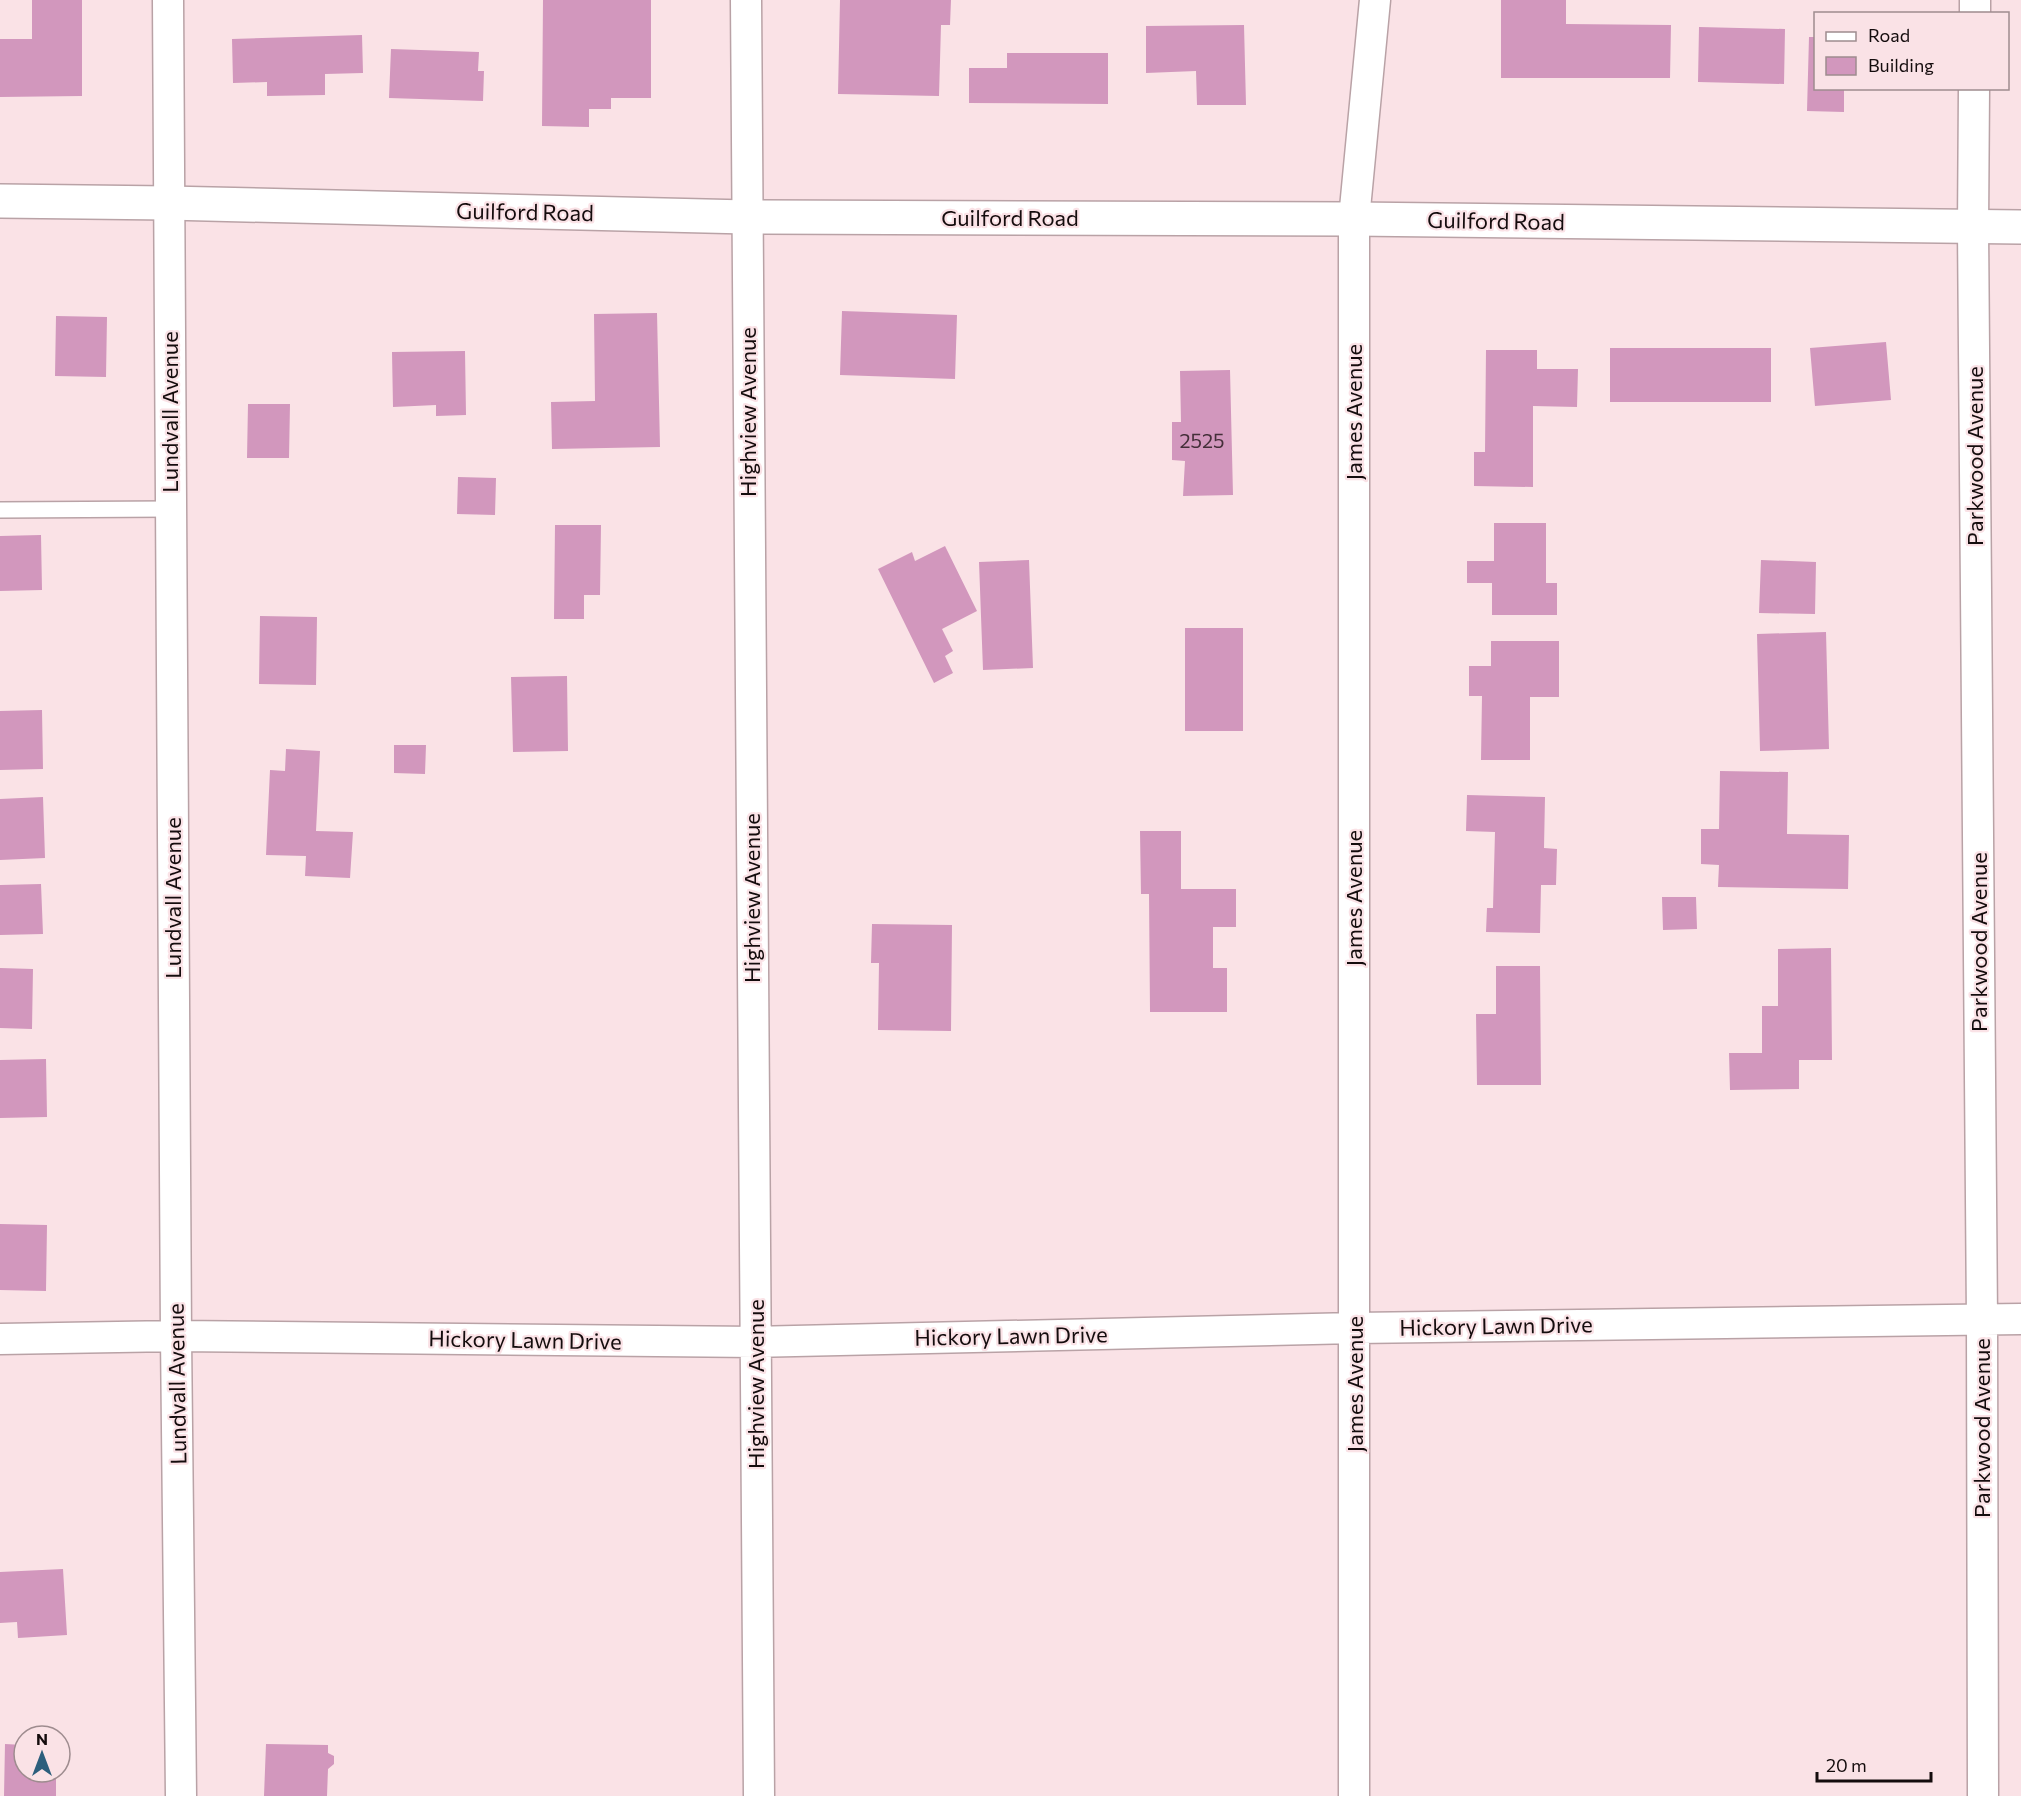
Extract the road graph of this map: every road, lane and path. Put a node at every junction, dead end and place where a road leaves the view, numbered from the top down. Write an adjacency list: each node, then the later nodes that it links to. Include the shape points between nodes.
1 (168, 0): 6 (street, Lundvall Avenue)
2 (746, 0): 7 (street, Highview Avenue)
3 (1375, 0): 8 (street, James Avenue)
4 (1974, 90): 10 (street, Parkwood Avenue)
5 (0, 201): 6 (street, Guilford Road)
6 (168, 203): 7 (street, Guilford Road); 11 (street, Lundvall Avenue)
7 (747, 217): 8 (street, Guilford Road); 18 (street, Highview Avenue)
8 (1354, 219): 10 (street, Guilford Road); 15 (street, James Avenue)
9 (2021, 227): 10 (street, Guilford Road)
10 (1973, 228): 14 (street, Parkwood Avenue)
11 (170, 509): 12 (lane); 16 (street, Lundvall Avenue)
12 (0, 510)
13 (2021, 1319): 14 (street, Hickory Lawn Drive)
14 (1982, 1320): 15 (street, Hickory Lawn Drive); 22 (street, Parkwood Avenue)
15 (1355, 1328): 18 (street, Hickory Lawn Drive); 21 (street, James Avenue)
16 (176, 1336): 17 (street, Hickory Lawn Drive); 18 (street, Hickory Lawn Drive); 19 (street, Lundvall Avenue)
17 (0, 1339)
18 (756, 1342): 20 (street, Highview Avenue)
19 (182, 1796)
20 (759, 1796)
21 (1354, 1796)
22 (1983, 1796)

